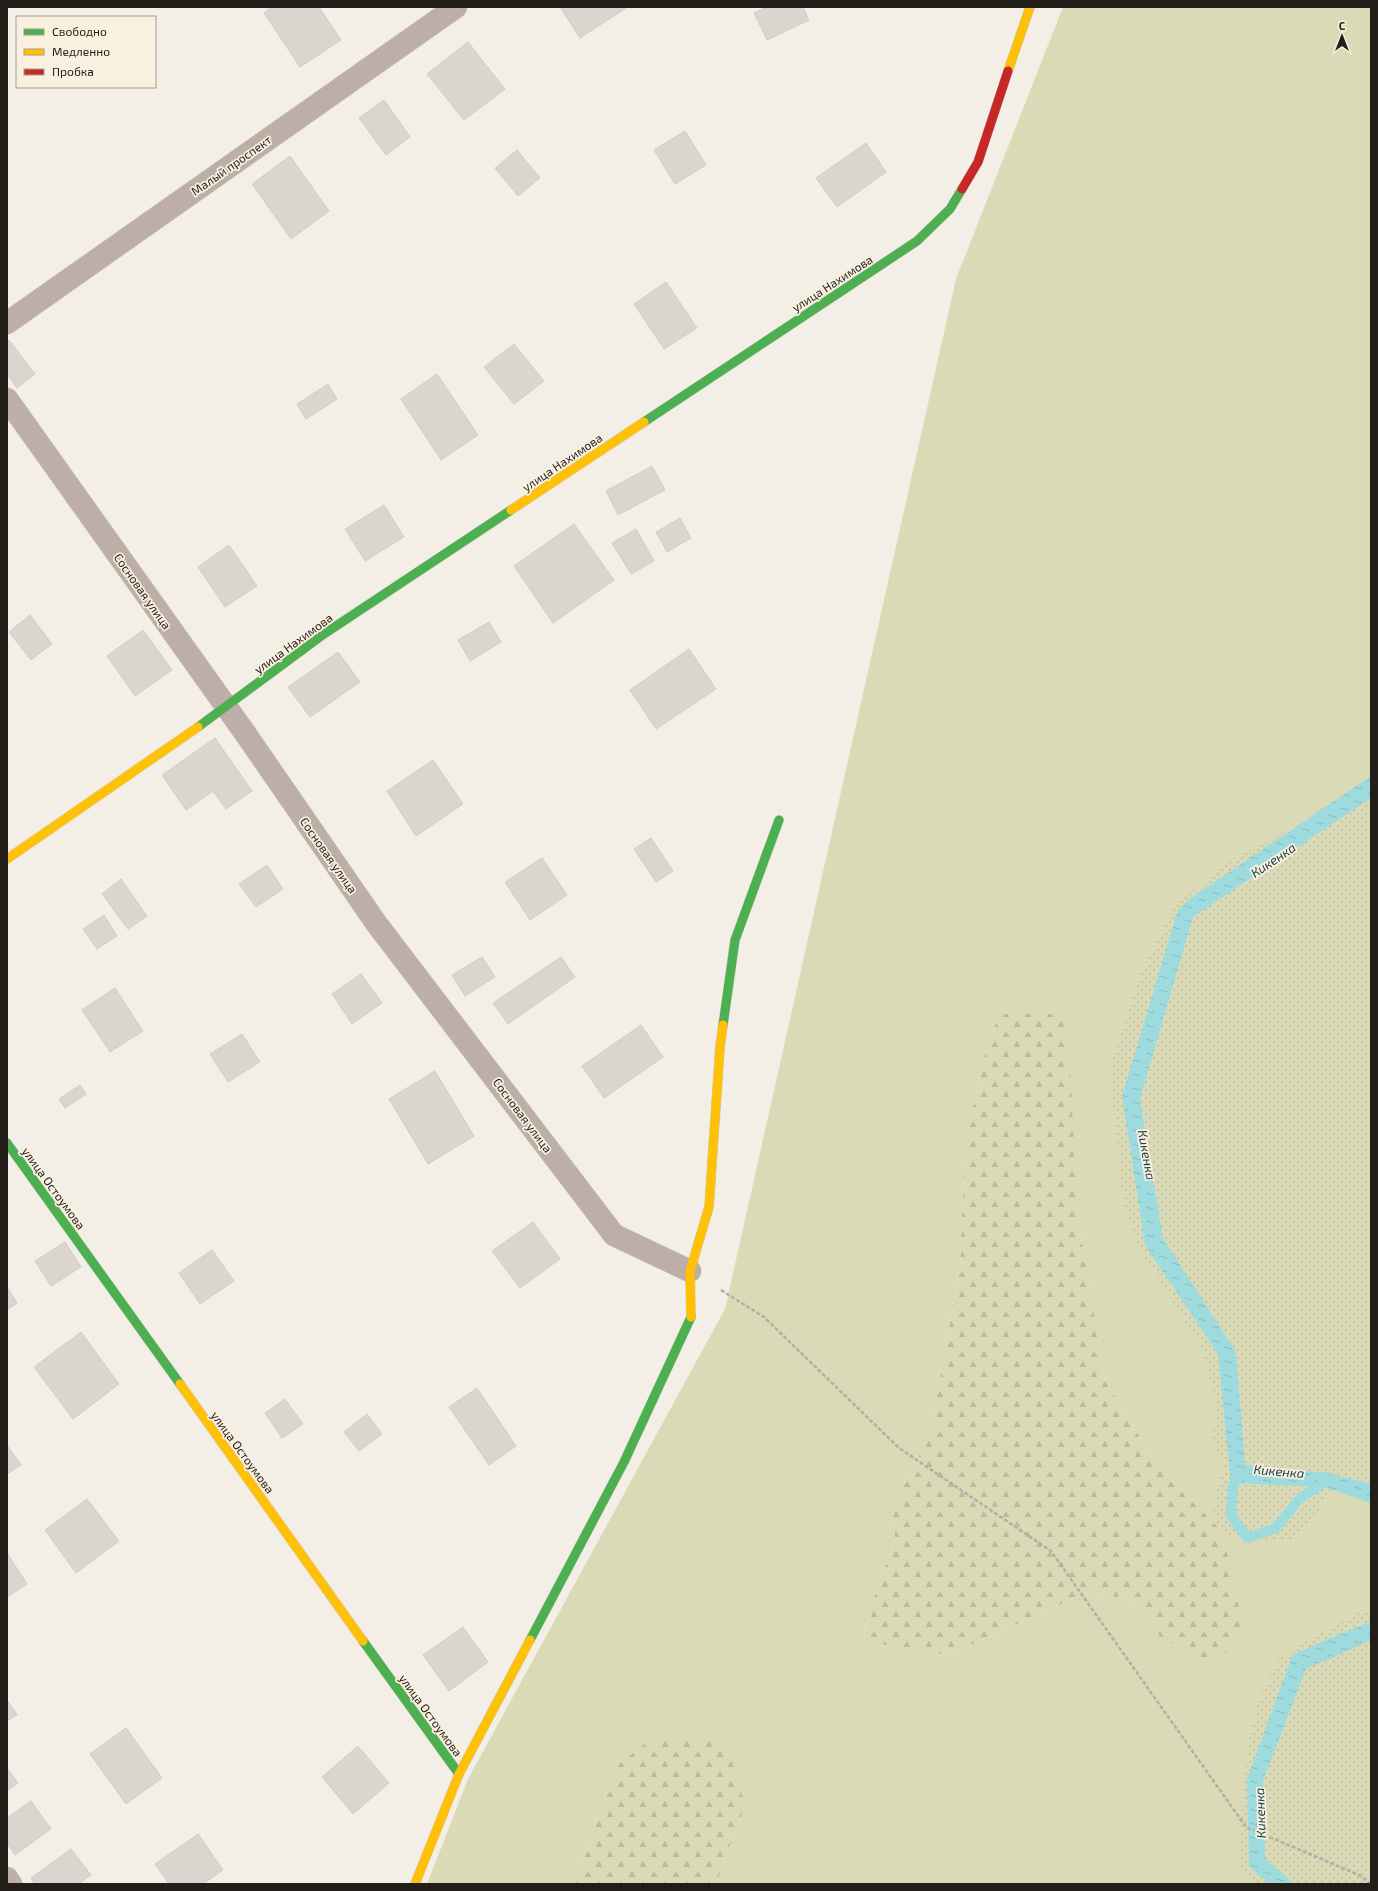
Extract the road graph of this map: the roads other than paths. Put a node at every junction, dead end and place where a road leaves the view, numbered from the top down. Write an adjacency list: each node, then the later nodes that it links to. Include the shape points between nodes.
1 (456, 7): 3 (street, Малый проспект)
2 (1030, 7): 5 (street, улица Нахимова, via 978,162 950,208 917,242 324,634)
3 (7, 323)
4 (7, 399): 5 (street, Сосновая улица)
5 (226, 707): 7 (street, улица Нахимова); 9 (street, Сосновая улица, via 376,923 614,1235)
6 (779, 820): 9 (street, via 735,940 720,1047 709,1207)
7 (7, 859)
8 (7, 1143): 10 (street, улица Остоумова)
9 (690, 1271): 10 (street, via 692,1316 624,1462)
10 (459, 1774): 13 (street)
11 (7, 1878): 12 (street)
12 (11, 1884)
13 (415, 1884)

